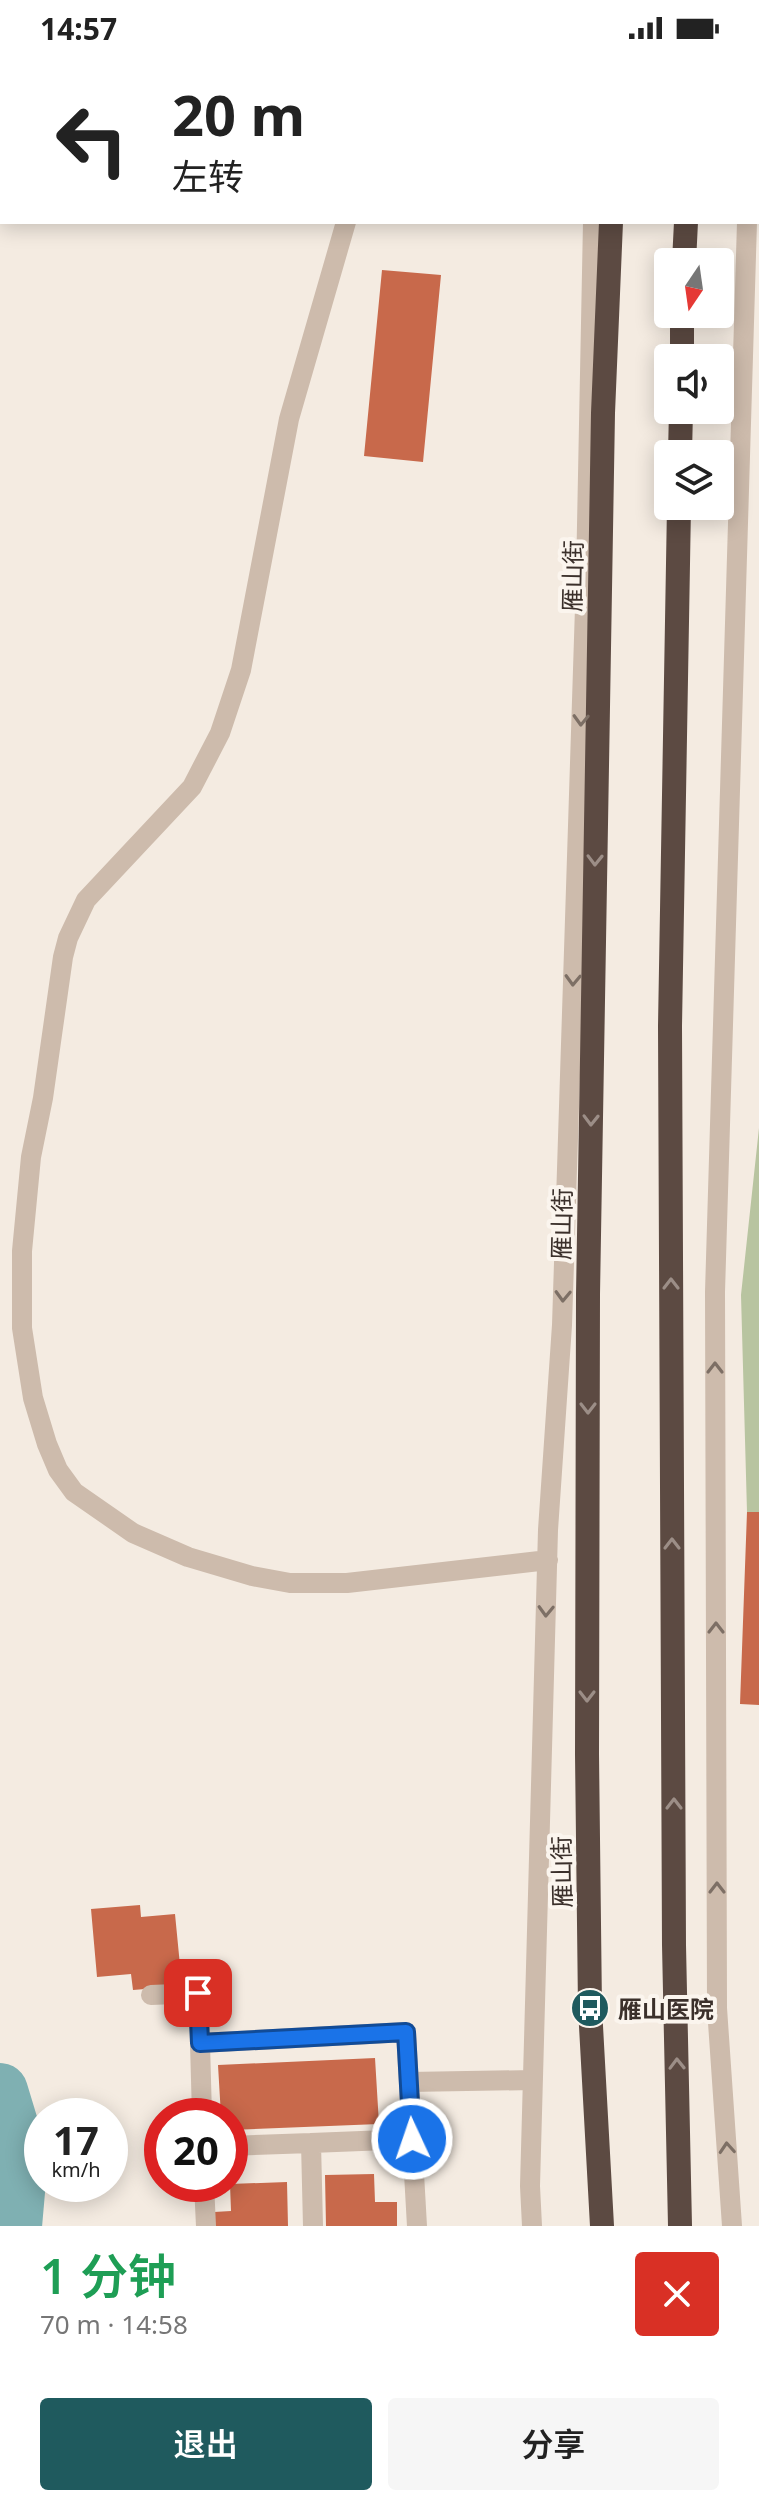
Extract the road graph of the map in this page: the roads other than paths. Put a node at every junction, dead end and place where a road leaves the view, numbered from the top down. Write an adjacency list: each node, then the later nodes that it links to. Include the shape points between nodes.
1 (345, 224): 8 (street, via 289,419 241,670 220,733 192,787 94,890 68,938 31,1157 22,1251 22,1328 33,1398 58,1470 74,1492 133,1533 188,1557 290,1583 347,1583)
2 (593, 224): 8 (street, one-way to 8, via 563,1309)
3 (611, 224): 22 (highway, 雁山街, one-way to 22, via 588,1294 590,2008)
4 (686, 224): 6 (highway)
5 (747, 224): 24 (street, one-way to 5, via 717,2008 715,1292)
6 (685, 248)
7 (679, 520): 23 (highway, one-way to 7, via 670,1057)
8 (548, 1560): 11 (street, one-way to 11)
9 (151, 1995): 10 (street, via 198,1993)
10 (200, 2043): 12 (street, via 406,2032); 13 (street)
11 (533, 2080): 12 (street); 21 (street)
12 (409, 2082): 14 (street)
13 (202, 2098)
14 (412, 2139): 15 (street); 20 (street)
15 (311, 2143): 16 (street); 19 (street)
16 (248, 2145)
17 (205, 2202): 18 (street)
18 (206, 2226)
19 (313, 2226)
20 (417, 2226)
21 (532, 2226)
22 (602, 2226)
23 (680, 2226)
24 (732, 2226)

